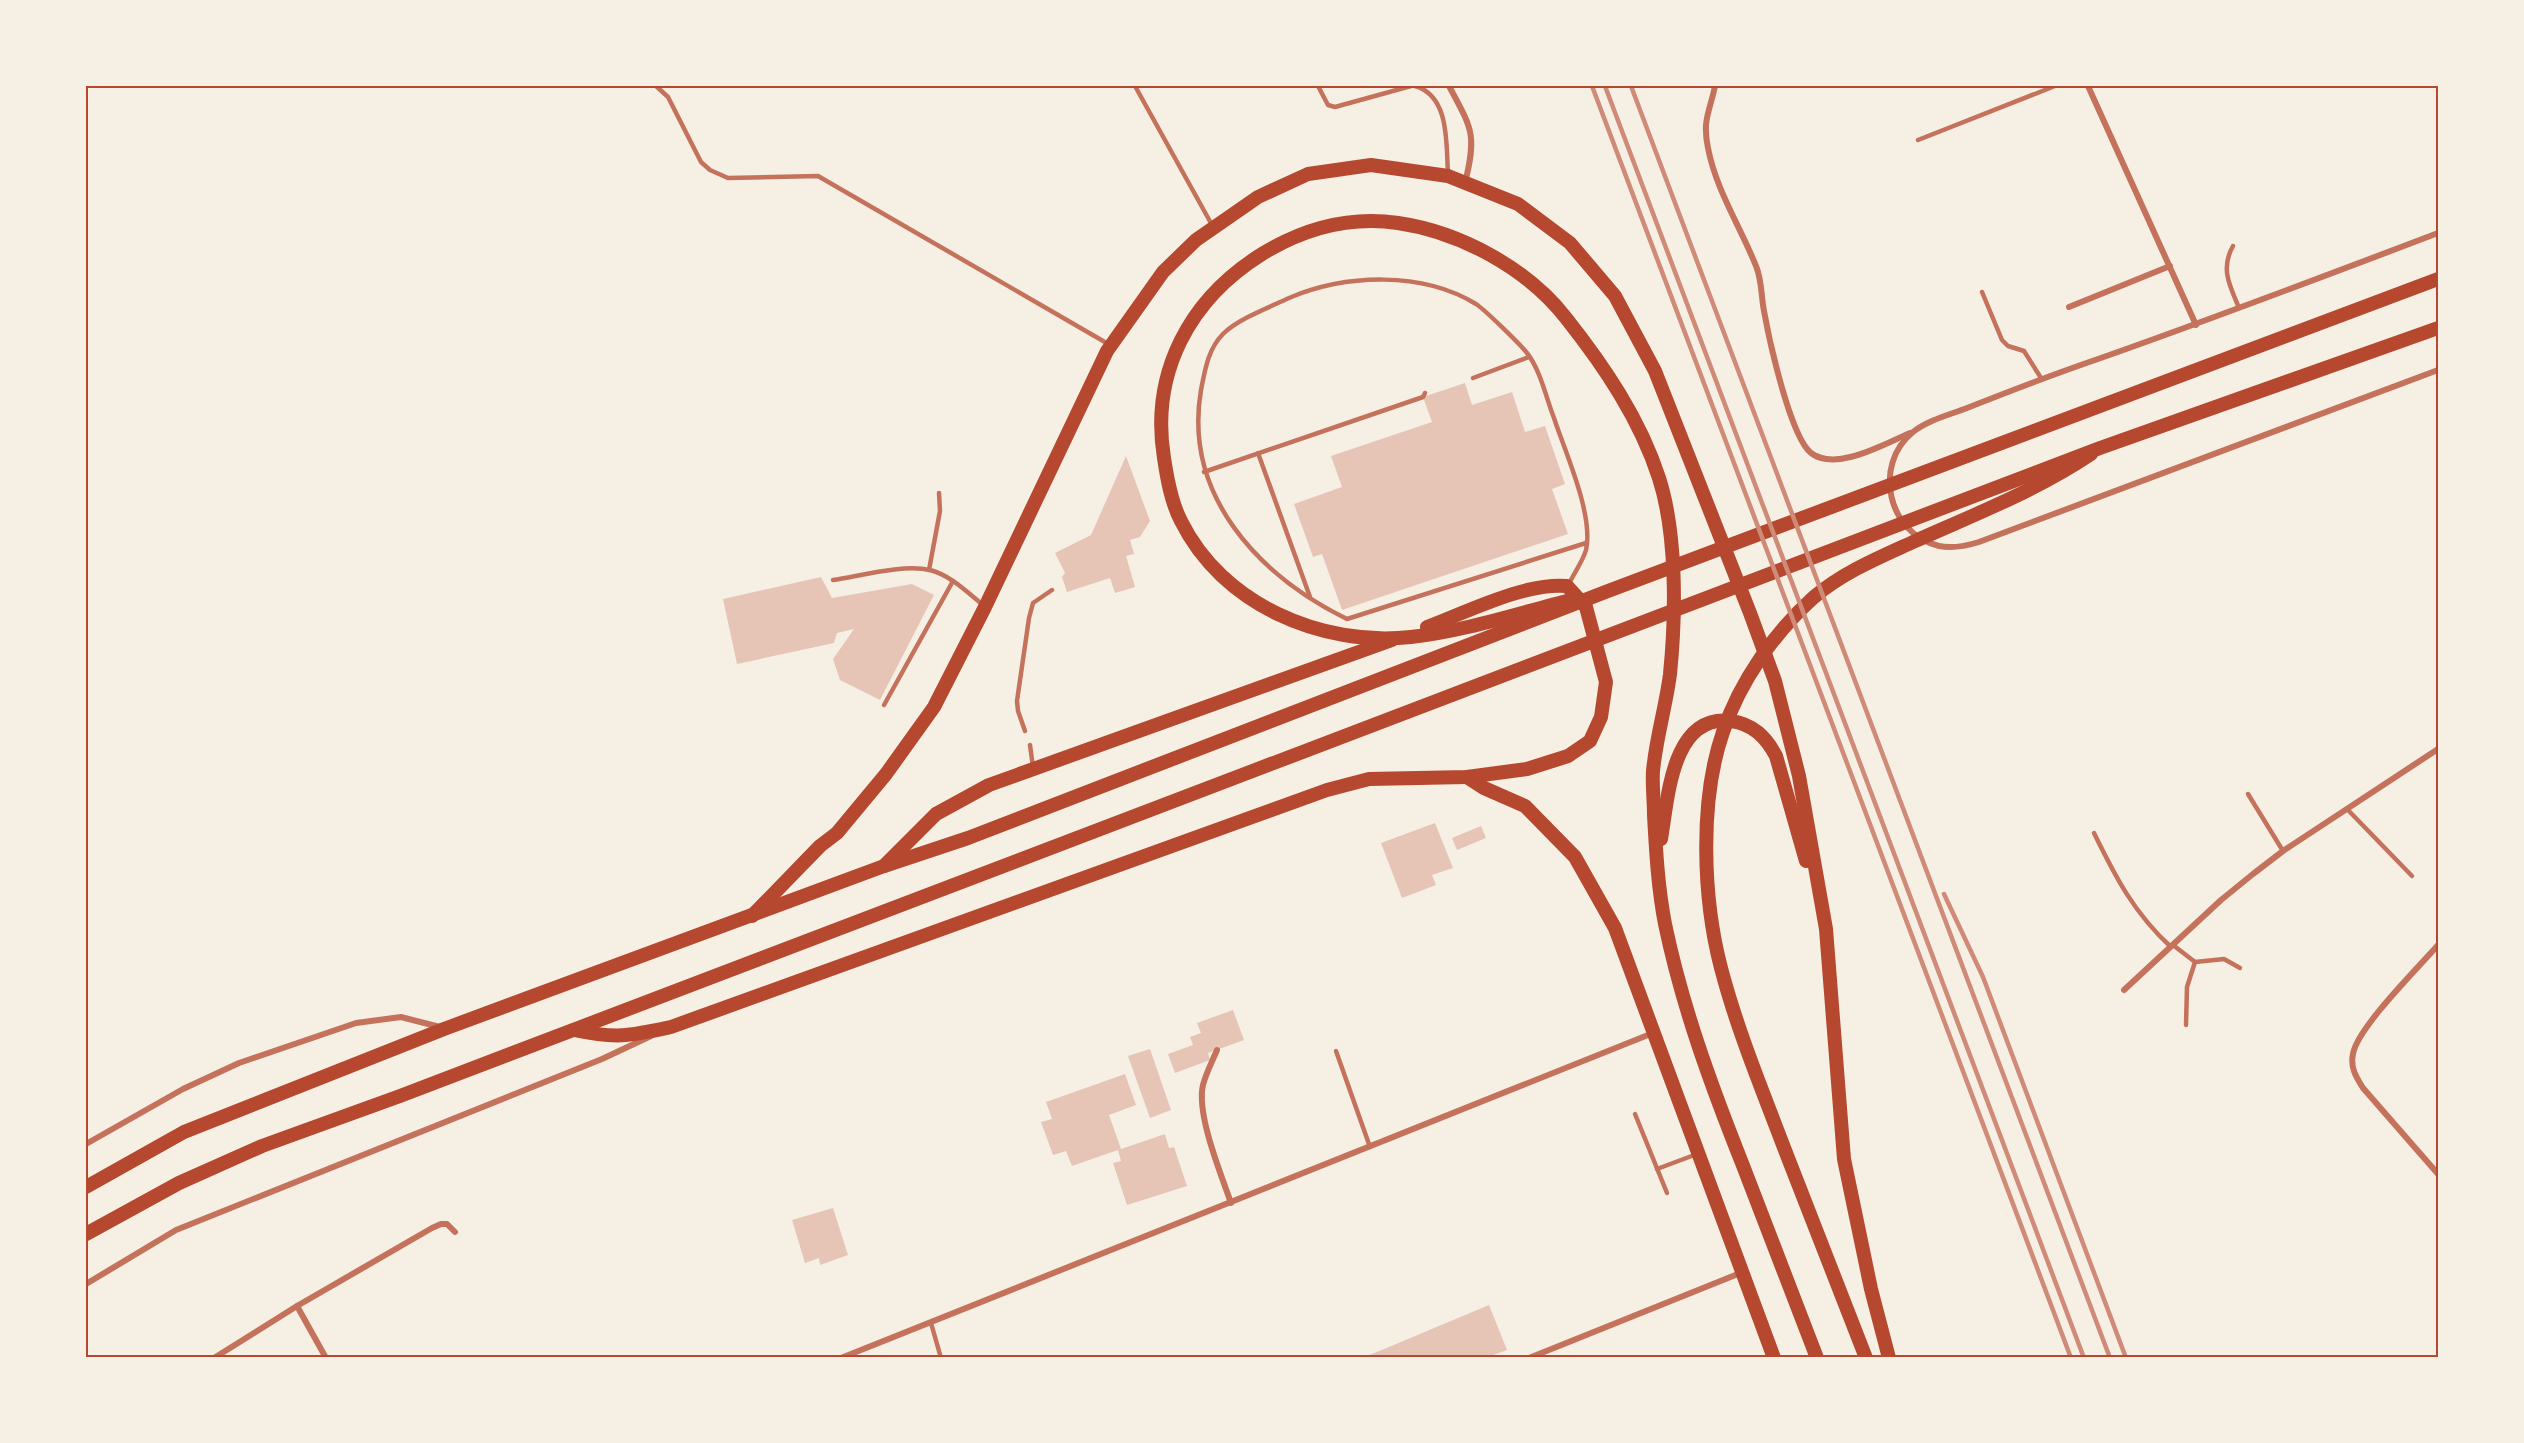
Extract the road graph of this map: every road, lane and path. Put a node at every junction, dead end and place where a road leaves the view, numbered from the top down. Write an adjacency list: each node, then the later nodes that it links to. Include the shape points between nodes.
1 (656, 86): 22 (lane, via 668,97 701,162 710,170 728,178 818,176)
2 (1135, 86): 12 (lane)
3 (1318, 86): 4 (lane, via 1328,105 1335,107)
4 (1413, 86): 10 (lane, via 1423,88 1440,109)
5 (1449, 86): 11 (street, via 1473,140)
6 (1714, 86): 28 (street, via 1705,120 1708,148 1734,223 1756,267 1779,376 1798,433 1810,452 1823,459 1842,460)
7 (2055, 86): 9 (lane)
8 (2088, 86): 15 (street)
9 (1918, 140)
10 (1448, 176): 11 (main road); 12 (main road, via 1371,165 1308,174 1258,197)
11 (1465, 183): 56 (main road, via 1518,204 1570,243 1615,296 1655,371 1775,681 1799,776)
12 (1214, 227): 22 (main road, via 1163,273)
13 (2439, 233): 19 (street)
14 (2233, 246): 19 (lane, via 2225,265 2226,276)
15 (2170, 266): 18 (street); 20 (street)
16 (2439, 279): 39 (main road)
17 (1982, 292): 26 (lane, via 2002,340 2024,351)
18 (2069, 307)
19 (2239, 309): 20 (street)
20 (2196, 324): 26 (street)
21 (2439, 328): 29 (main road)
22 (1111, 346): 41 (main road)
23 (1529, 357): 25 (lane); 31 (lane, via 1478,305 1440,288 1387,279 1304,292 1224,333 1210,350 1199,405); 33 (lane, via 1539,375 1578,489 1587,527)
24 (2439, 370): 28 (street, via 1960,548 1921,539 1905,526 1894,509 1889,489 1890,467)
25 (1473, 378)
26 (2041, 378): 28 (street)
27 (1425, 393): 30 (lane, via 1423,397)
28 (1913, 432)
29 (2100, 448): 65 (main road); 91 (main road, via 2055,477 1853,569 1815,596 1757,663 1722,734 1708,814 1707,861 1710,914 1720,966 1737,1022)
30 (1258, 453): 31 (lane); 40 (lane)
31 (1204, 472): 40 (lane, via 1232,526 1266,564)
32 (939, 493): 34 (lane, via 940,511)
33 (1586, 543): 37 (lane, via 1586,551); 40 (lane, via 1347,619)
34 (929, 570): 35 (lane, via 908,569); 36 (lane)
35 (833, 580)
36 (953, 581): 41 (lane); 42 (lane)
37 (1568, 586): 46 (main road, via 1521,592); 47 (main road, via 1586,607 1606,682 1601,717 1590,741 1548,764)
38 (1052, 590): 43 (lane, via 1033,603 1029,618 1017,700)
39 (1608, 591): 52 (main road, via 968,838); 53 (main road, via 1410,637 1365,637 1326,631 1286,618 1250,600 1199,550 1180,519 1166,469 1161,440 1162,402 1169,363 1186,331 1224,282 1256,258 1289,238 1351,222 1420,226 1467,245 1528,280 1560,310 1594,353 1641,433 1660,482 1670,538 1674,605 1669,677 1653,773)
40 (1311, 598)
41 (986, 607): 55 (main road, via 934,707 886,774 837,833)
42 (884, 705)
43 (1026, 731)
44 (1030, 745): 46 (lane)
45 (2438, 749): 49 (street)
46 (1034, 769): 52 (main road, via 989,785 936,814)
47 (1467, 777): 63 (main road, via 1369,779 1327,790); 66 (main road, via 1525,806 1575,857 1615,928)
48 (2248, 794): 51 (lane)
49 (2348, 810): 51 (street); 54 (lane)
50 (2094, 833): 58 (lane, via 2143,920)
51 (2283, 851): 58 (street, via 2221,900)
52 (884, 866): 55 (main road)
53 (1656, 869): 56 (main road, via 1672,771 1683,746 1708,724 1724,720 1741,723 1768,741 1776,756); 90 (main road, via 1675,965 1708,1077)
54 (2412, 876)
55 (752, 916): 64 (main road)
56 (1826, 929): 92 (main road, via 1844,1160)
57 (2439, 945): 74 (street, via 2373,1020 2352,1053 2353,1072 2363,1088)
58 (2172, 946): 59 (lane); 61 (street)
59 (2195, 962): 60 (lane, via 2224,959); 62 (lane, via 2187,987)
60 (2240, 968)
61 (2124, 990)
62 (2186, 1025)
63 (671, 1027): 65 (main road, via 627,1037); 81 (street, via 602,1059 176,1230)
64 (444, 1029): 70 (street, via 401,1017 356,1023 239,1063 183,1089); 75 (main road, via 184,1132)
65 (574, 1030): 79 (main road, via 262,1146 179,1183)
66 (1653, 1033): 71 (street); 72 (main road)
67 (1217, 1050): 77 (street, via 1201,1100)
68 (1336, 1051): 71 (lane)
69 (1635, 1113): 73 (lane)
70 (86, 1144)
71 (1370, 1147): 77 (street)
72 (1698, 1153): 73 (lane); 80 (main road)
73 (1657, 1169): 76 (lane)
74 (2439, 1174)
75 (86, 1187)
76 (1667, 1193)
77 (1231, 1203): 83 (street)
78 (455, 1232): 82 (street, via 447,1224 432,1228)
79 (86, 1234)
80 (1744, 1272): 88 (street); 89 (main road)
81 (86, 1284)
82 (297, 1305): 84 (street); 85 (street)
83 (931, 1323): 86 (street); 87 (lane)
84 (214, 1358)
85 (327, 1358)
86 (842, 1358)
87 (941, 1358)
88 (1529, 1358)
89 (1774, 1358)
90 (1817, 1358)
91 (1866, 1358)
92 (1890, 1358)

